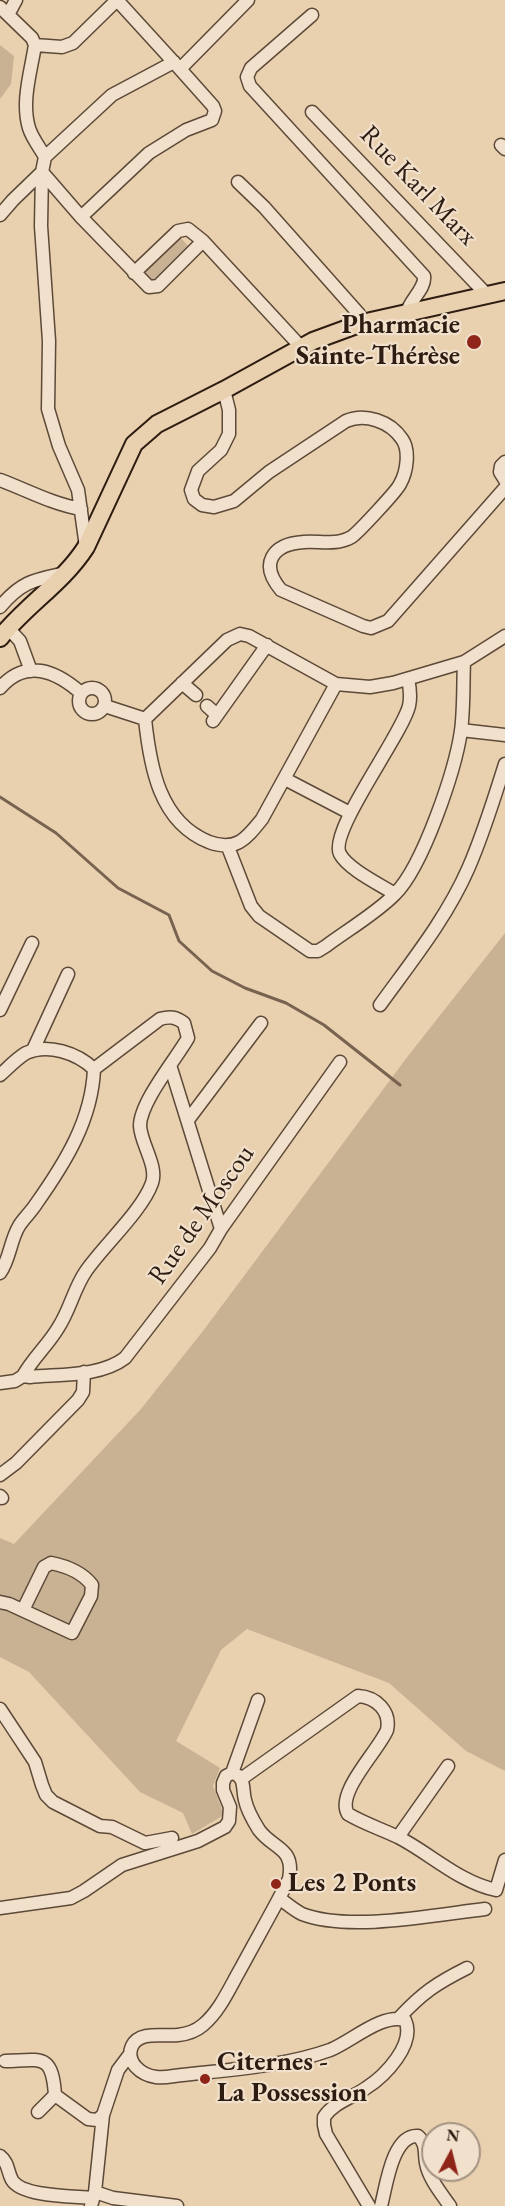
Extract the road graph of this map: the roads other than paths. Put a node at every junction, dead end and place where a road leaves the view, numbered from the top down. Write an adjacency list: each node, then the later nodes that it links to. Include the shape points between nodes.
1 (16, 0): 4 (street)
2 (117, 0): 6 (street, via 73,44); 7 (street)
3 (248, 0): 7 (street)
4 (4, 10): 6 (street)
5 (312, 15): 18 (street, via 251,68 250,86 424,276 424,284)
6 (35, 45): 9 (street, via 27,113 30,130)
7 (177, 66): 9 (street, via 112,95); 13 (street, via 215,111 212,120 149,153)
8 (312, 112): 17 (street, Rue Karl Marx)
9 (45, 157): 10 (street)
10 (42, 172): 12 (street); 13 (street); 26 (street, via 48,408 78,490)
11 (238, 182): 19 (street, via 351,305)
12 (0, 215)
13 (81, 217): 15 (street)
14 (203, 241): 15 (street, via 188,229 178,231); 15 (street, via 154,288); 20 (street)
15 (134, 273)
16 (505, 291): 17 (main road)
17 (486, 295): 18 (main road)
18 (407, 313): 19 (main road)
19 (362, 323): 20 (main road)
20 (301, 347): 21 (main road)
21 (224, 390): 25 (street, via 229,434 221,450 198,471 191,490 202,505 214,507 234,501 269,472 354,417 380,421 404,441 407,456 400,484 354,535 335,542 293,544 282,548 270,561 272,579 281,590 363,626 371,628 388,621); 27 (main road, via 158,424 134,444)
22 (503, 464): 24 (street)
23 (0, 480): 26 (street, via 46,500)
24 (505, 480)
25 (505, 488)
26 (81, 509): 27 (street)
27 (86, 547): 28 (main road)
28 (68, 573): 29 (street, via 22,585); 30 (main road)
29 (0, 607)
30 (4, 633): 34 (street, via 20,641)
31 (505, 636): 33 (street)
32 (267, 645): 36 (street, via 249,636 232,636); 37 (street); 42 (street, via 215,718)
33 (464, 662): 35 (street); 44 (street)
34 (31, 671): 38 (street, via 13,676); 39 (street, via 61,676)
35 (408, 678): 37 (street, via 370,687); 48 (street, via 410,693 405,717)
36 (182, 683): 40 (street); 43 (street)
37 (336, 684): 47 (street)
38 (0, 688)
39 (81, 693): 41 (street, via 97,688 105,696); 41 (street, via 79,705 88,714)
40 (196, 695)
41 (105, 706): 43 (street)
42 (207, 706)
43 (145, 719): 49 (street, via 152,768 162,797 178,822 195,836)
44 (461, 730): 45 (street); 50 (street, via 453,766 424,847 411,873)
45 (505, 735)
46 (505, 764): 53 (street, via 468,870 438,926)
47 (285, 779): 48 (street); 49 (street, via 249,835)
48 (350, 813): 50 (street, via 338,850 353,867)
49 (228, 846): 50 (street, via 251,906 259,916 310,951 326,946)
50 (394, 894)
51 (32, 943): 54 (street)
52 (68, 974): 56 (street)
53 (380, 1005)
54 (0, 1010)
55 (261, 1023): 61 (street)
56 (33, 1050): 59 (street, via 59,1051 80,1058); 60 (street)
57 (340, 1062): 62 (street, Rue de Moscou)
58 (170, 1065): 59 (street, via 188,1038 184,1023 167,1017); 61 (street); 65 (street, via 145,1107 140,1125 152,1170 151,1184 134,1212 84,1273 57,1330)
59 (94, 1069): 63 (street, via 92,1094 73,1146 19,1226)
60 (0, 1075)
61 (188, 1120): 62 (street)
62 (221, 1229): 64 (street, Rue de Moscou, via 133,1350 118,1363)
63 (0, 1273)
64 (84, 1372): 65 (street, Rue de Moscou); 67 (street, via 83,1392 78,1400)
65 (23, 1376): 66 (street, Rue de Moscou)
66 (0, 1383)
67 (0, 1475)
68 (0, 1602): 69 (street)
69 (23, 1610): 69 (street, via 72,1633 91,1596 92,1584 86,1577 51,1563 44,1567)
70 (258, 1700): 73 (street)
71 (0, 1709): 75 (street, via 35,1762 46,1795 53,1802 145,1843)
72 (448, 1766): 74 (street)
73 (236, 1776): 74 (street, via 358,1696 371,1698 389,1723 384,1738 350,1787 345,1809 353,1817); 77 (street, via 260,1831 288,1856 289,1879); 78 (street, via 226,1776 223,1783 230,1807 225,1827 198,1841 122,1865 70,1898)
74 (398, 1837): 76 (street, via 465,1878 496,1890)
75 (172, 1838)
76 (505, 1860)
77 (279, 1898): 79 (street, via 300,1913 325,1920 380,1920); 82 (street, via 209,2020 196,2031 140,2038)
78 (0, 1908)
79 (485, 1909)
80 (467, 1968): 81 (street, via 425,1991)
81 (399, 2018): 82 (street, via 381,2022 330,2050 229,2069 156,2077 134,2065); 90 (street, via 405,2020 408,2034 393,2062 373,2084 324,2117 326,2134)
82 (130, 2055): 86 (street, via 118,2070)
83 (5, 2061): 84 (street, via 40,2060 49,2065)
84 (55, 2096): 85 (street); 86 (street, via 88,2119 97,2120)
85 (38, 2112)
86 (102, 2115): 88 (street)
87 (0, 2156): 88 (street, via 19,2187 30,2192)
88 (93, 2199): 89 (street)
89 (177, 2206)
90 (369, 2206)
91 (381, 2206): 92 (street, via 389,2169 403,2142 414,2135 423,2141 430,2176)
92 (450, 2206)

